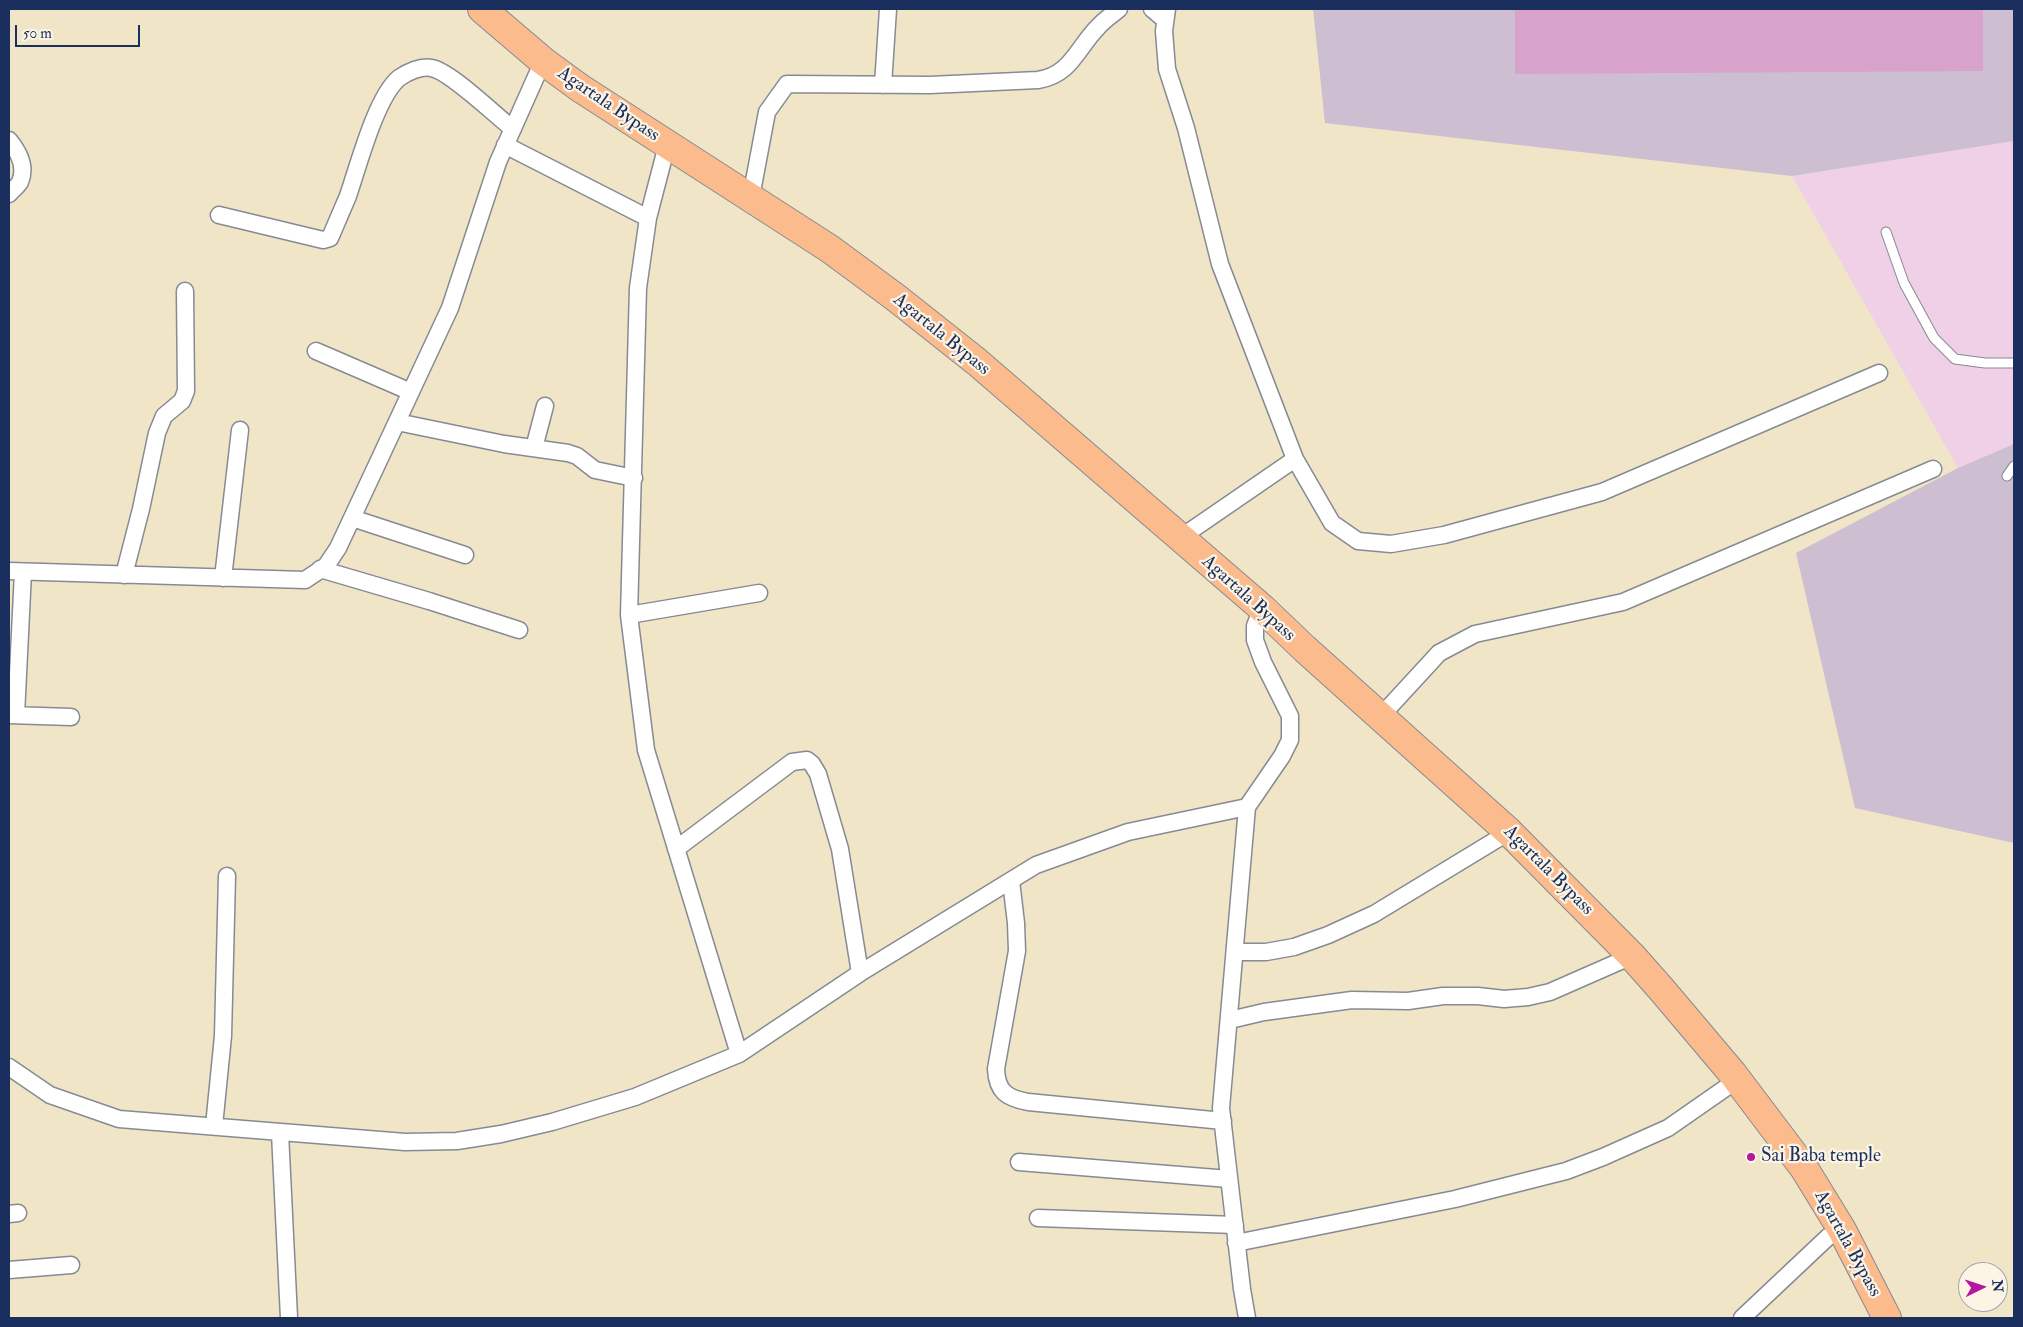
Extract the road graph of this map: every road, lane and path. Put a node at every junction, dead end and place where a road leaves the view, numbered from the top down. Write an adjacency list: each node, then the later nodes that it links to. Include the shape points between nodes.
1 (482, 9): 6 (highway, Agartala Bypass)
2 (888, 9): 7 (street)
3 (1119, 9): 7 (street, via 1098,26 1062,72 1050,78)
4 (1152, 9): 5 (street)
5 (1166, 14): 26 (street, via 1167,68 1186,128 1220,264)
6 (543, 61): 8 (street); 10 (highway, Agartala Bypass)
7 (883, 85): 13 (street, via 787,84 767,112)
8 (513, 129): 11 (street); 14 (street, via 447,75 431,68 412,71 398,78 386,96 367,137 330,238 323,240)
9 (9, 140): 12 (street, via 20,154 22,169 20,182)
10 (668, 145): 13 (highway, Agartala Bypass); 15 (street)
11 (505, 146): 15 (street); 21 (street, via 450,308)
12 (9, 194)
13 (752, 197): 32 (highway, Agartala Bypass, via 830,249 935,328)
14 (219, 215)
15 (648, 218): 30 (street, via 638,288)
16 (1886, 232): 19 (lane, via 1904,282 1934,338 1955,358)
17 (185, 291): 36 (street, via 186,391 182,401 164,416 157,433)
18 (316, 351): 21 (street)
19 (2014, 363)
20 (1879, 373): 26 (street, via 1602,492 1444,535 1391,544 1358,541 1332,523)
21 (411, 392): 23 (street)
22 (545, 406): 25 (street)
23 (397, 422): 25 (street); 31 (street)
24 (240, 430): 37 (street)
25 (534, 448): 30 (street, via 577,456 595,470)
26 (1295, 459): 32 (street)
27 (2014, 466): 29 (lane)
28 (1933, 469): 43 (street, via 1623,602 1475,634 1439,653)
29 (2007, 476)
30 (634, 478): 40 (street)
31 (352, 518): 33 (street); 34 (street, via 338,548 326,566)
32 (1180, 538): 39 (highway, Agartala Bypass)
33 (465, 555)
34 (320, 569): 37 (street, via 305,580); 41 (street)
35 (16, 572): 36 (street); 42 (street)
36 (124, 575): 37 (street)
37 (223, 578)
38 (759, 593): 40 (street)
39 (1262, 608): 43 (highway, Agartala Bypass); 45 (street, via 1255,626 1255,640 1290,716 1290,740)
40 (629, 615): 47 (street, via 646,750)
41 (519, 630)
42 (12, 715): 44 (street)
43 (1380, 716): 46 (highway, Agartala Bypass)
44 (71, 717)
45 (1247, 807): 49 (street, via 1128,832 1036,865); 50 (street)
46 (1509, 832): 50 (street, via 1374,914 1328,935 1294,947 1266,952); 51 (highway, Agartala Bypass)
47 (676, 849): 52 (street, via 792,762 807,760 818,774 840,849); 54 (street)
48 (227, 876): 58 (street, via 223,1036)
49 (1011, 881): 52 (street); 57 (street, via 1017,951 996,1069 996,1082 1003,1091 1012,1099 1028,1102)
50 (1236, 952): 53 (street)
51 (1632, 956): 53 (street, via 1550,992 1528,997 1352,1000); 56 (highway, Agartala Bypass)
52 (860, 973): 54 (street)
53 (1230, 1020): 57 (street, via 1221,1108)
54 (739, 1054): 59 (street, via 634,1097 501,1134 458,1141 405,1142)
55 (9, 1067): 58 (street, via 50,1095 119,1119)
56 (1737, 1080): 64 (highway, Agartala Bypass, via 1804,1168); 65 (street, via 1668,1128 1566,1171 1455,1199)
57 (1223, 1122): 61 (street)
58 (214, 1126): 59 (street)
59 (280, 1133): 68 (street)
60 (1019, 1162): 61 (street)
61 (1229, 1179): 63 (street)
62 (1038, 1218): 63 (street)
63 (1234, 1225): 65 (street)
64 (1842, 1230): 70 (street, via 1828,1237); 71 (highway, Agartala Bypass)
65 (1236, 1243): 69 (street)
66 (71, 1265): 67 (street)
67 (9, 1270)
68 (289, 1318)
69 (1247, 1318)
70 (1742, 1318)
71 (1887, 1318)

